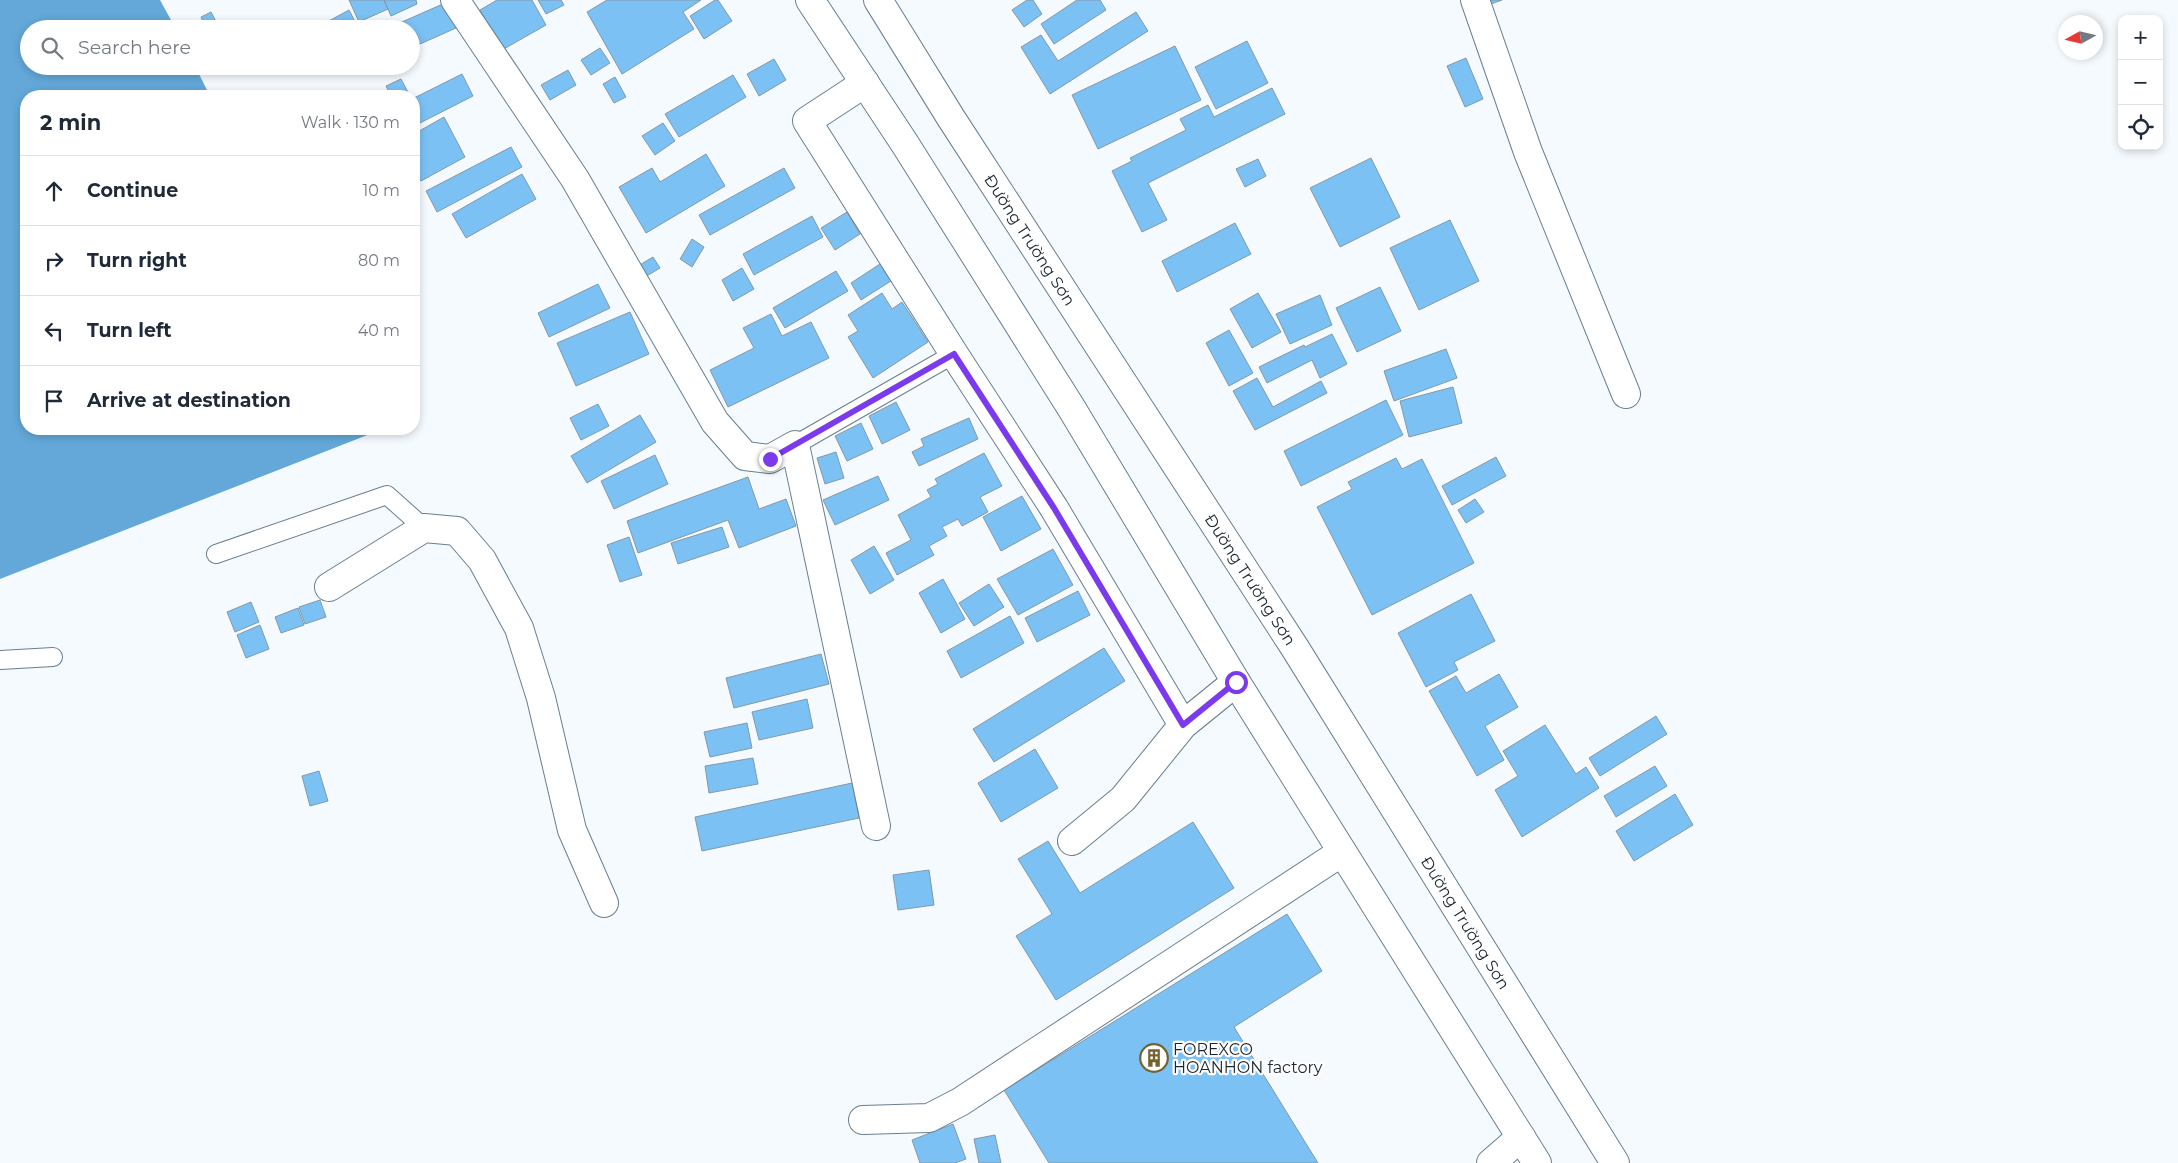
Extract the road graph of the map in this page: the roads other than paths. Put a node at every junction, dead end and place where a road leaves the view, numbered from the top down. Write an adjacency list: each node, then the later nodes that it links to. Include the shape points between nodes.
1 (455, 0): 8 (main road, via 575,178 714,422 745,456 770,459)
2 (810, 0): 5 (main road)
3 (878, 0): 24 (main road, Đường Trường Sơn, via 1295,648)
4 (1475, 0): 7 (main road, via 1528,152)
5 (865, 83): 6 (main road, via 808,121); 14 (main road, via 1072,409)
6 (954, 354): 8 (lane); 15 (main road, via 1054,508)
7 (1626, 394)
8 (795, 445): 16 (main road)
9 (424, 528): 10 (lane, via 387,495); 11 (main road); 19 (main road, via 457,531 482,560 519,628 541,698 572,830)
10 (216, 554)
11 (329, 587)
12 (53, 657): 13 (lane)
13 (0, 660)
14 (1236, 682): 15 (main road); 18 (main road)
15 (1183, 725): 17 (main road, via 1123,799)
16 (876, 826)
17 (1072, 841)
18 (1342, 852): 20 (main road, via 960,1102 929,1118); 21 (main road)
19 (604, 903)
20 (863, 1120)
21 (1521, 1137): 22 (main road); 23 (main road)
22 (1491, 1163)
23 (1537, 1163)
24 (1615, 1163)

